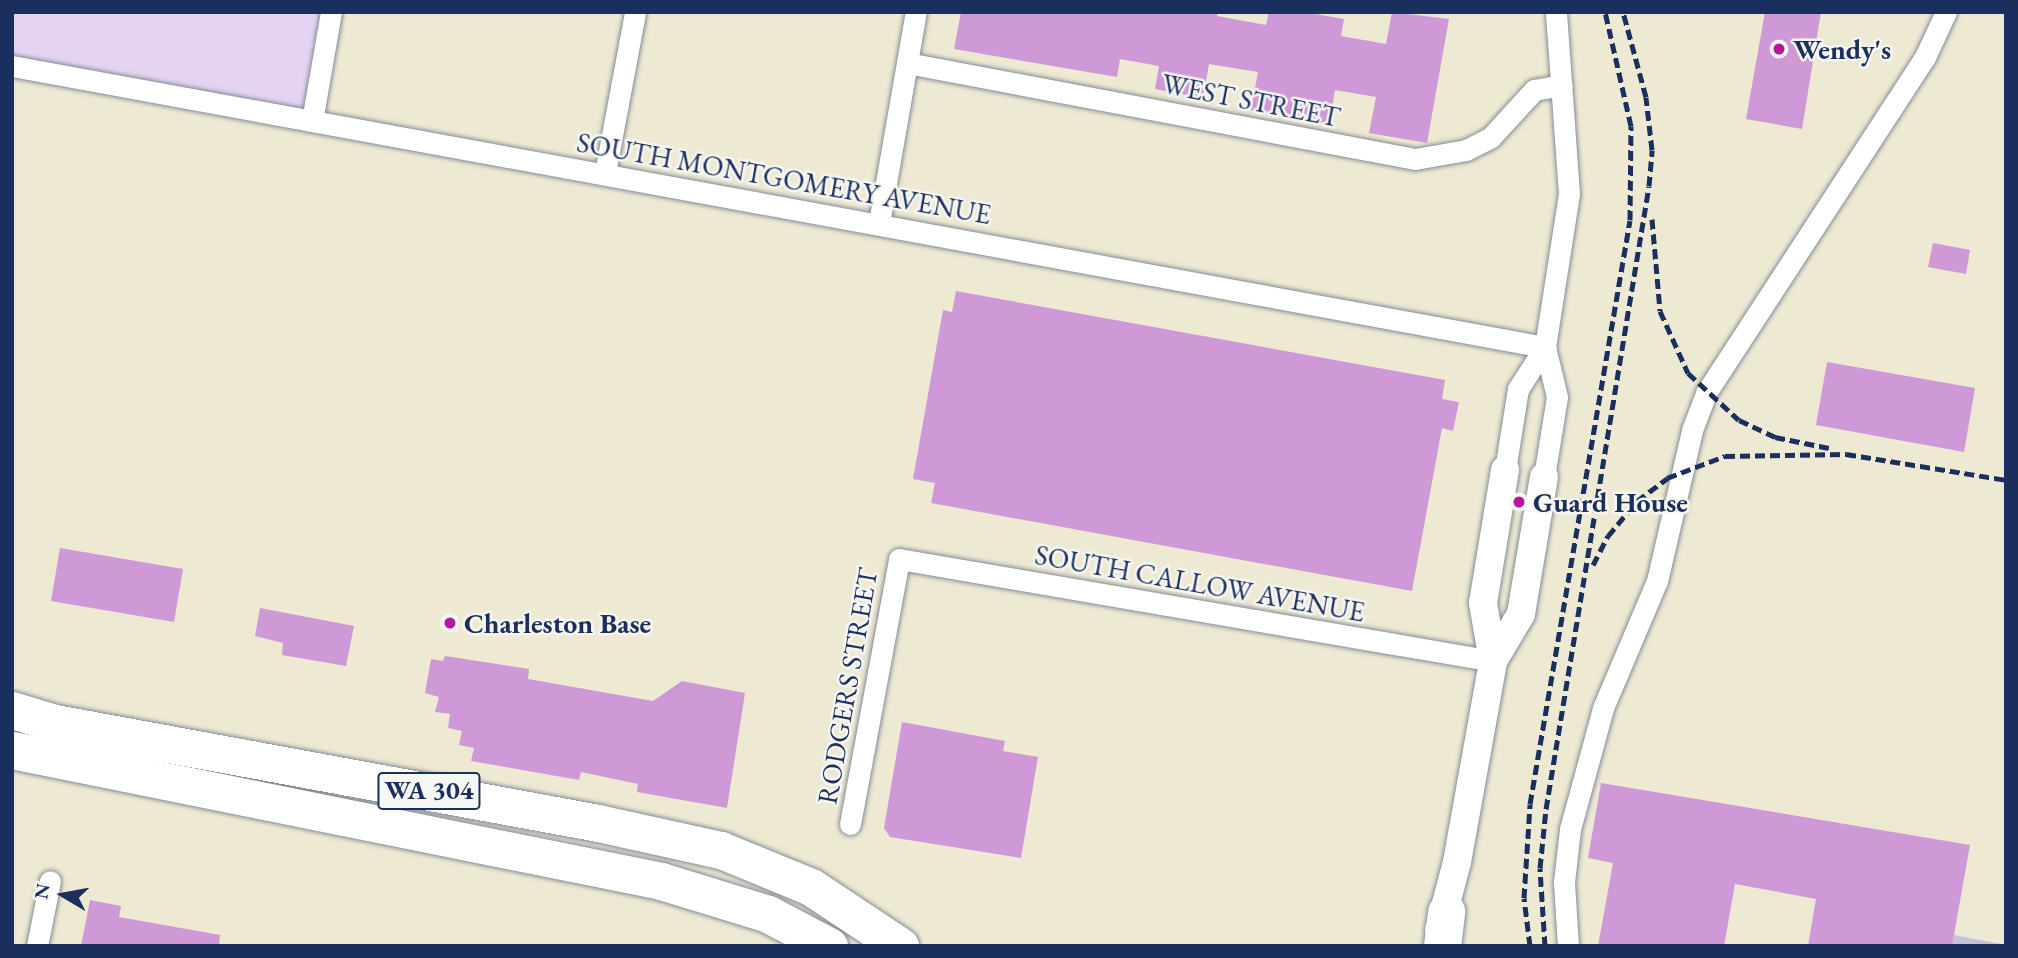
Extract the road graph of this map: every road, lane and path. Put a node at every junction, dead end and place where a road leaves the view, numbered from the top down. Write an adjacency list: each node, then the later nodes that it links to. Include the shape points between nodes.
1 (331, 12): 9 (street)
2 (635, 12): 10 (street)
3 (916, 12): 6 (street)
4 (1556, 12): 8 (street)
5 (1946, 12): 28 (street, via 1924,57 1706,393 1692,430 1657,581 1603,708 1573,818 1564,882)
6 (907, 63): 8 (street, WEST STREET, via 1415,159 1466,150 1490,137 1534,90); 11 (street)
7 (12, 66): 9 (street, SOUTH MONTGOMERY AVENUE)
8 (1562, 85): 12 (street, via 1569,194)
9 (312, 121): 10 (street, SOUTH MONTGOMERY AVENUE)
10 (605, 173): 11 (street, SOUTH MONTGOMERY AVENUE)
11 (879, 223): 12 (street, SOUTH MONTGOMERY AVENUE)
12 (1545, 347): 13 (street, via 1518,389); 14 (street, via 1557,397)
13 (1505, 470): 16 (street, via 1483,603)
14 (1544, 477): 16 (street, via 1521,614)
15 (899, 559): 16 (street, SOUTH CALLOW AVENUE); 19 (street, RODGERS STREET)
16 (1493, 661): 22 (street)
17 (12, 710): 26 (highway, WA 304, via 55,723 598,822 722,850 811,887)
18 (12, 750): 21 (highway, WA 304, via 619,872)
19 (850, 824)
20 (50, 881): 23 (street)
21 (736, 903): 24 (highway); 25 (highway, WA 304, via 793,925)
22 (1444, 929): 27 (street)
23 (37, 946)
24 (777, 946)
25 (829, 946)
26 (900, 946)
27 (1433, 946)
28 (1568, 946)

